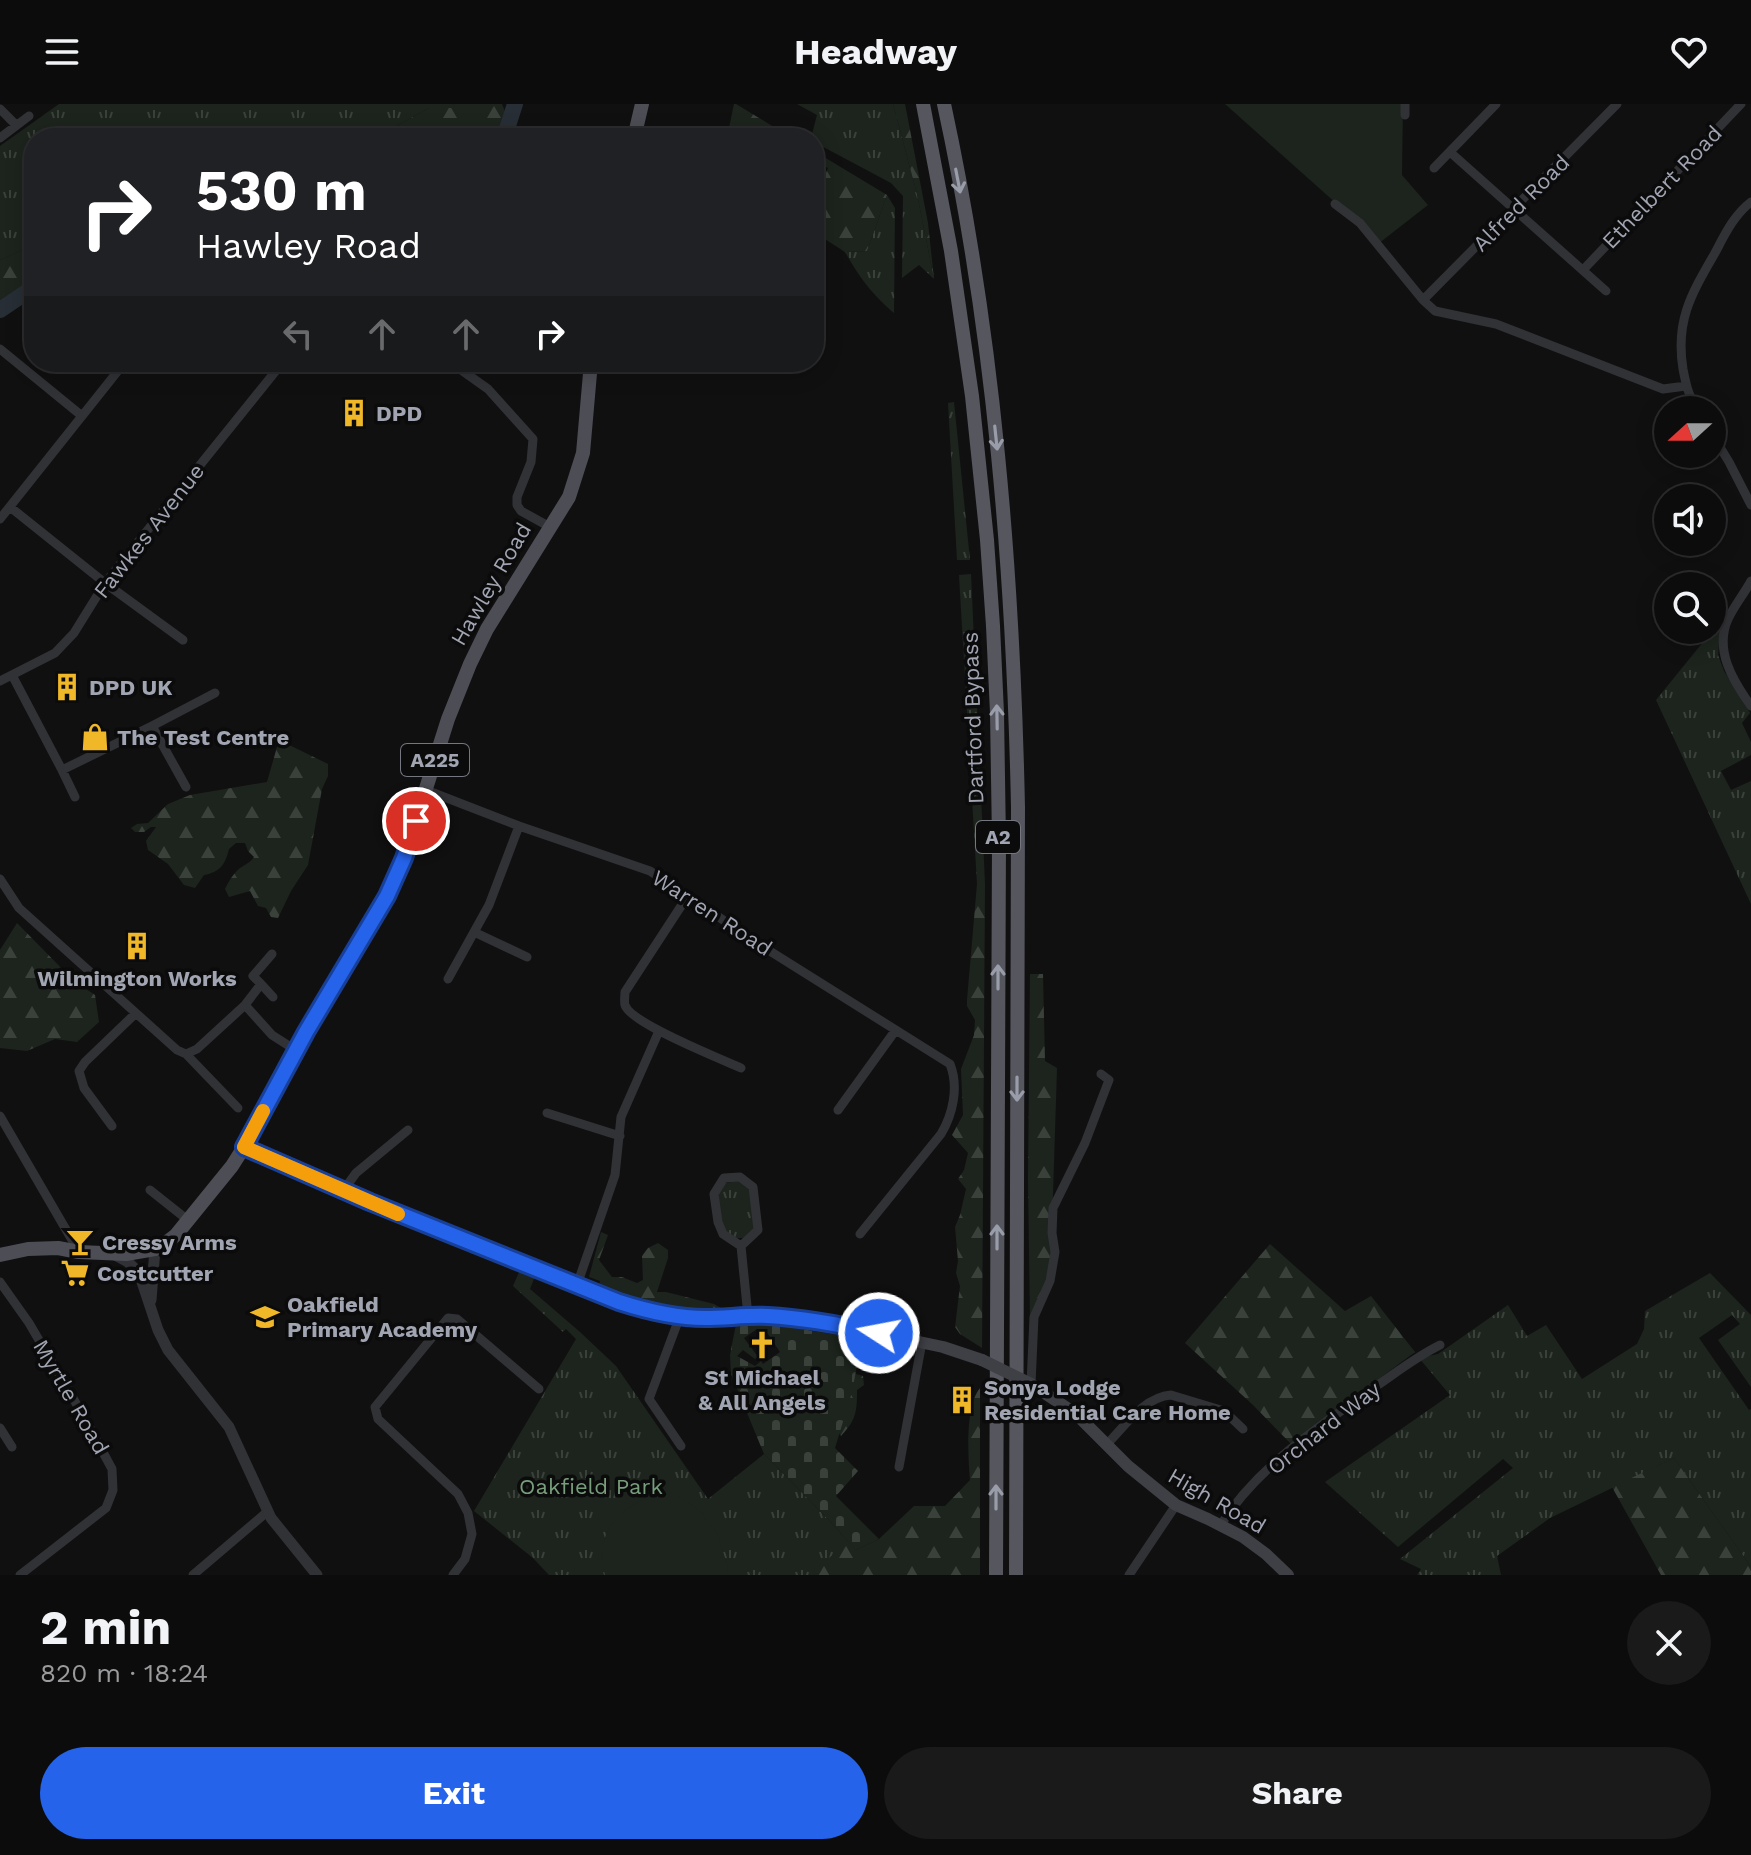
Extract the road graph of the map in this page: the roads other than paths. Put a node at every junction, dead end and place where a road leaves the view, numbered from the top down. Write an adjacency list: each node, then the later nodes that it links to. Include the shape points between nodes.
1 (642, 104): 10 (main road)
2 (923, 104): 102 (highway, Dartford Bypass / A2, one-way to 2, via 999,841 994,640 972,396)
3 (944, 104): 103 (highway, Dartford Bypass / A2, one-way to 103, via 992,393 1016,689)
4 (1496, 104): 12 (street)
5 (1617, 104): 16 (street, Alfred Road)
6 (1741, 104): 17 (street, Ethelbert Road)
7 (0, 109): 9 (street)
8 (29, 116): 9 (street)
9 (16, 125): 11 (street)
10 (636, 128)
11 (0, 138)
12 (1450, 152): 13 (street); 16 (street)
13 (1434, 168)
14 (1751, 202): 27 (street, via 1725,233 1689,300 1680,337)
15 (1335, 204): 19 (street, via 1360,223)
16 (1515, 209): 17 (street); 19 (street, Alfred Road)
17 (1583, 270): 18 (street)
18 (1606, 291)
19 (1423, 300): 27 (street, via 1435,311 1496,324 1663,389)
20 (0, 349): 21 (street)
21 (24, 369)
22 (28, 372): 29 (street)
23 (117, 372): 29 (street)
24 (275, 372): 35 (street, Fawkes Avenue)
25 (464, 372): 33 (street, via 488,389 533,439 517,505)
26 (590, 372): 33 (main road, Hawley Road / A225, via 583,453 569,497)
27 (1686, 386): 28 (street)
28 (1689, 396)
29 (82, 416): 32 (street)
30 (1726, 457): 31 (street)
31 (1751, 505)
32 (3, 512): 35 (street)
33 (550, 527): 44 (main road, Hawley Road / A225, via 470,664)
34 (1751, 581): 40 (street, via 1728,619 1723,653)
35 (105, 583): 36 (street); 37 (street, Fawkes Avenue, via 78,629 55,653)
36 (183, 640)
37 (12, 675): 38 (street, Fawkes Avenue); 42 (street)
38 (0, 681)
39 (215, 693): 41 (street)
40 (1751, 706)
41 (152, 726): 42 (street); 43 (street)
42 (62, 770): 45 (street)
43 (186, 787)
44 (426, 790): 46 (street, Warren Road); 59 (main road, Hawley Road / A225, via 387,896)
45 (75, 797)
46 (519, 826): 48 (street, Warren Road, via 650,871); 49 (street)
47 (0, 879): 56 (street, via 19,908)
48 (687, 897): 57 (street, via 625,992 630,1013); 58 (street, Warren Road)
49 (474, 932): 51 (street); 52 (street)
50 (272, 954): 53 (street, via 253,976)
51 (527, 957)
52 (448, 979)
53 (261, 984): 54 (street); 55 (street)
54 (273, 997)
55 (245, 1005): 59 (street, via 272,1035); 60 (street)
56 (136, 1013): 60 (street); 67 (street, via 79,1071 84,1088)
57 (659, 1031): 61 (street); 69 (street, via 621,1117)
58 (895, 1031): 64 (street); 74 (street, Warren Road, via 952,1068 953,1108 941,1134)
59 (297, 1051): 70 (main road, Hawley Road / A225)
60 (186, 1054): 63 (street)
61 (741, 1068)
62 (1101, 1074): 87 (street, via 1109,1080 1053,1208 1055,1252 1050,1281 1034,1317)
63 (238, 1108)
64 (838, 1110)
65 (547, 1113): 69 (street)
66 (0, 1116): 77 (street)
67 (112, 1126)
68 (408, 1130): 72 (street, via 356,1173)
69 (620, 1136): 81 (street, via 615,1175)
70 (244, 1147): 72 (main road, High Road); 73 (main road, Hawley Road / A225)
71 (150, 1190): 73 (street)
72 (343, 1191): 81 (main road, High Road)
73 (189, 1221): 76 (main road, Hawley Road / A225, via 171,1240)
74 (860, 1234)
75 (741, 1246): 75 (street, via 723,1234 718,1222 714,1194 724,1178 740,1177 753,1187 758,1230); 84 (street)
76 (148, 1251): 78 (main road); 82 (street)
77 (79, 1252): 78 (main road); 79 (main road, via 58,1248)
78 (112, 1254): 82 (street, via 134,1267)
79 (0, 1255)
80 (0, 1282): 98 (street, Myrtle Road, via 112,1469 113,1490 106,1508)
81 (577, 1285): 83 (main road, High Road, via 619,1302)
82 (151, 1309): 96 (street, via 168,1350 229,1427)
83 (680, 1316): 84 (main road, High Road); 92 (street, via 649,1399)
84 (748, 1316): 85 (main road, High Road, via 829,1323)
85 (922, 1342): 87 (main road, High Road, bridge, via 982,1360); 94 (street)
86 (1440, 1345): 97 (street, Orchard Way, via 1291,1449 1238,1499)
87 (1031, 1384): 91 (main road, High Road, via 1076,1414)
88 (539, 1389): 101 (street, via 457,1319 448,1318 375,1407 378,1419 458,1494 468,1513 472,1534 465,1559)
89 (0, 1428): 93 (street)
90 (1243, 1429): 91 (street, via 1218,1408 1164,1395 1151,1400)
91 (1107, 1444): 95 (main road, High Road)
92 (681, 1446)
93 (12, 1447)
94 (899, 1467)
95 (1176, 1505): 97 (main road, High Road); 104 (street)
96 (267, 1512): 99 (street); 100 (street)
97 (1220, 1526): 105 (main road, High Road, via 1243,1537)
98 (20, 1575)
99 (193, 1575)
100 (317, 1575)
101 (453, 1575)
102 (996, 1575)
103 (1016, 1575)
104 (1129, 1575)
105 (1288, 1575)

